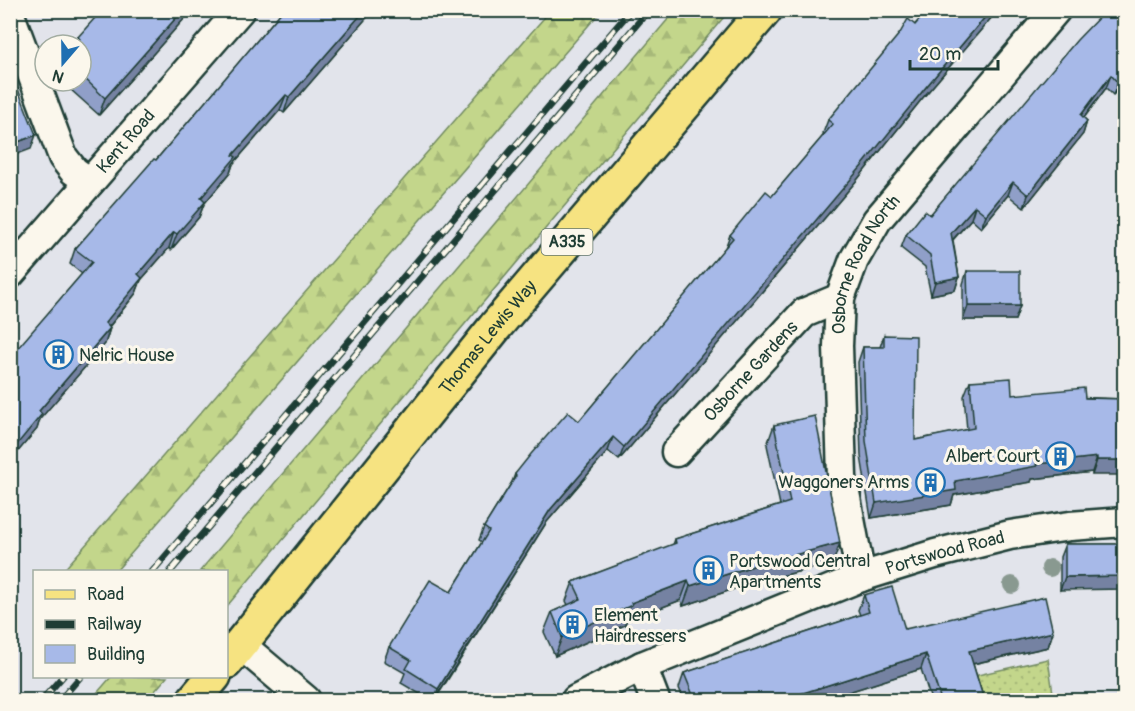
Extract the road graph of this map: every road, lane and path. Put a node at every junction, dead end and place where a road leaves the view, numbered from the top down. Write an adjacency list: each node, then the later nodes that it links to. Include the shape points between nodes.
1 (240, 10): 5 (street, Kent Road)
2 (765, 10): 11 (main road, Thomas Lewis Way / A335, via 495,327)
3 (1056, 10): 7 (street, Osborne Road North, via 877,220 854,260)
4 (10, 15): 5 (street, via 63,157)
5 (90, 182): 6 (street, Kent Road)
6 (10, 274)
7 (840, 298): 8 (street, Osborne Gardens, via 804,313); 10 (street, Osborne Road North, via 842,477)
8 (694, 443)
9 (1125, 522): 10 (street, Portswood Road, via 1010,535)
10 (861, 577): 12 (street, Portswood Road)
11 (234, 653): 15 (street, Thomas Lewis Way)
12 (642, 666): 16 (street, Portswood Road); 17 (street)
13 (212, 678): 14 (main road)
14 (194, 700)
15 (306, 700)
16 (576, 700)
17 (655, 700)

